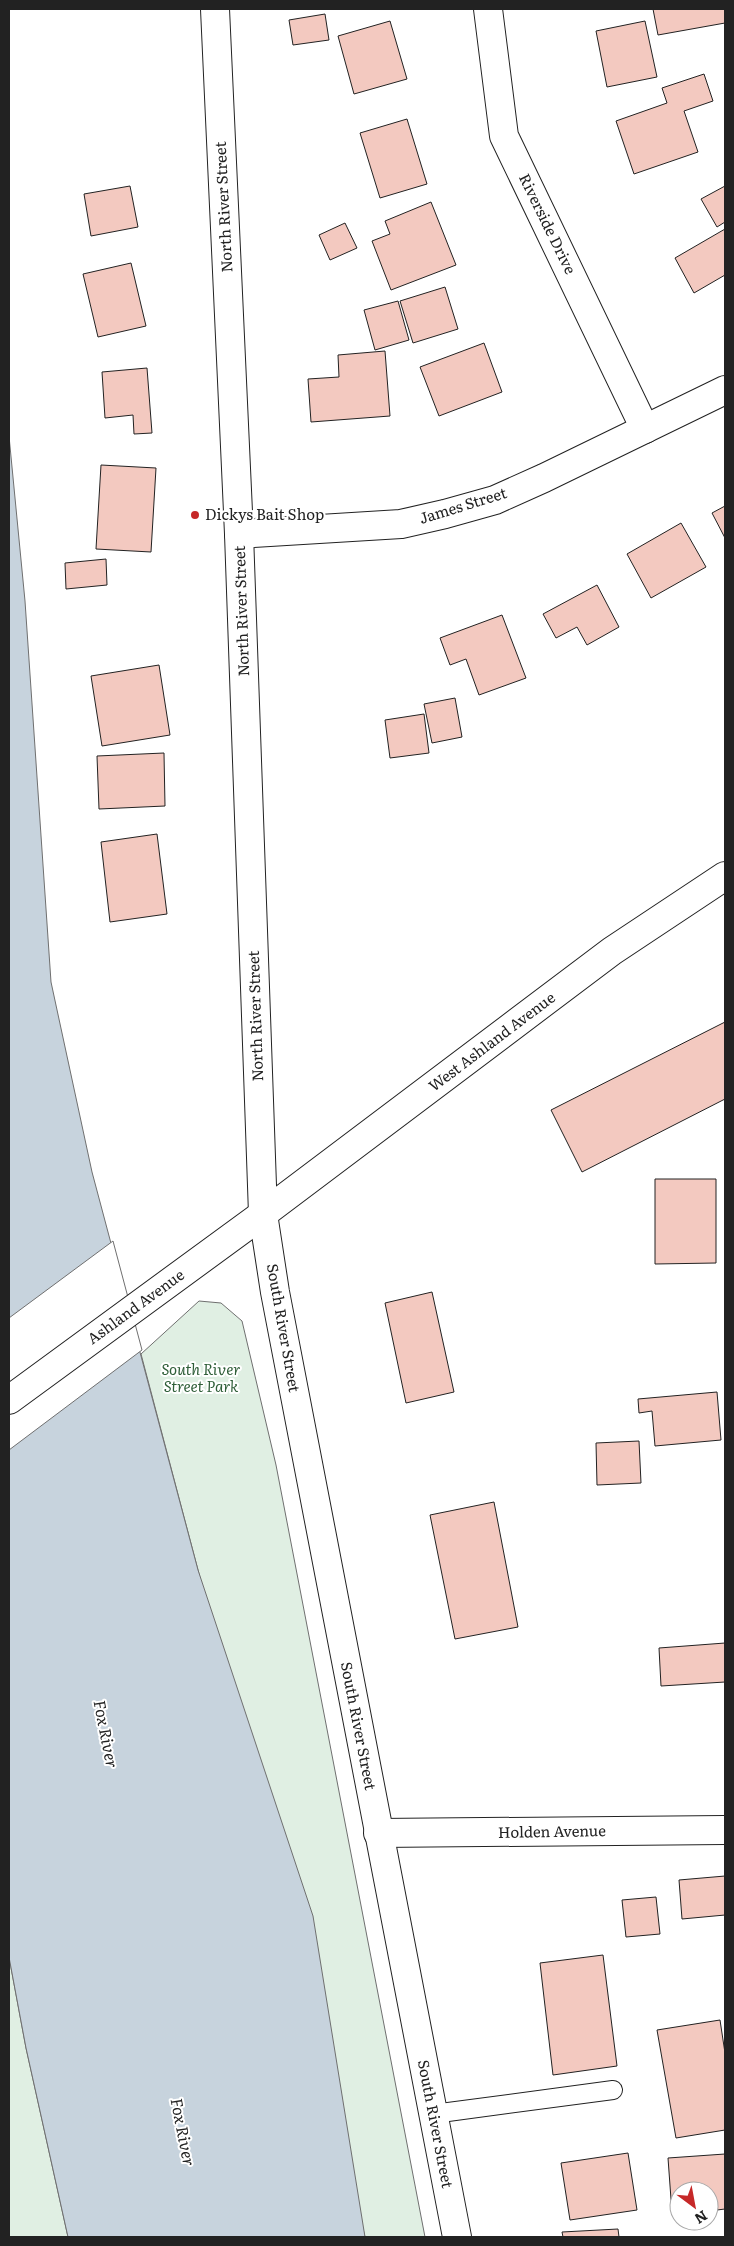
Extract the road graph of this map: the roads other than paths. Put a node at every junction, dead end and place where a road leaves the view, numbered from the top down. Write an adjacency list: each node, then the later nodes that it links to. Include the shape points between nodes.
1 (215, 9): 5 (street, North River Street)
2 (488, 9): 4 (street, Riverside Drive, via 504,136)
3 (725, 390): 4 (street, James Street)
4 (645, 428): 5 (street, James Street, via 495,500 445,514 401,524)
5 (239, 534): 7 (street, North River Street)
6 (725, 876): 7 (street, West Ashland Avenue, via 612,951)
7 (263, 1214): 8 (street, Ashland Avenue); 10 (street, South River Street)
8 (9, 1400)
9 (725, 1830): 10 (street, Holden Avenue)
10 (378, 1833): 12 (street, South River Street)
11 (613, 2090): 12 (lane)
12 (433, 2114): 13 (street, South River Street)
13 (457, 2237)

